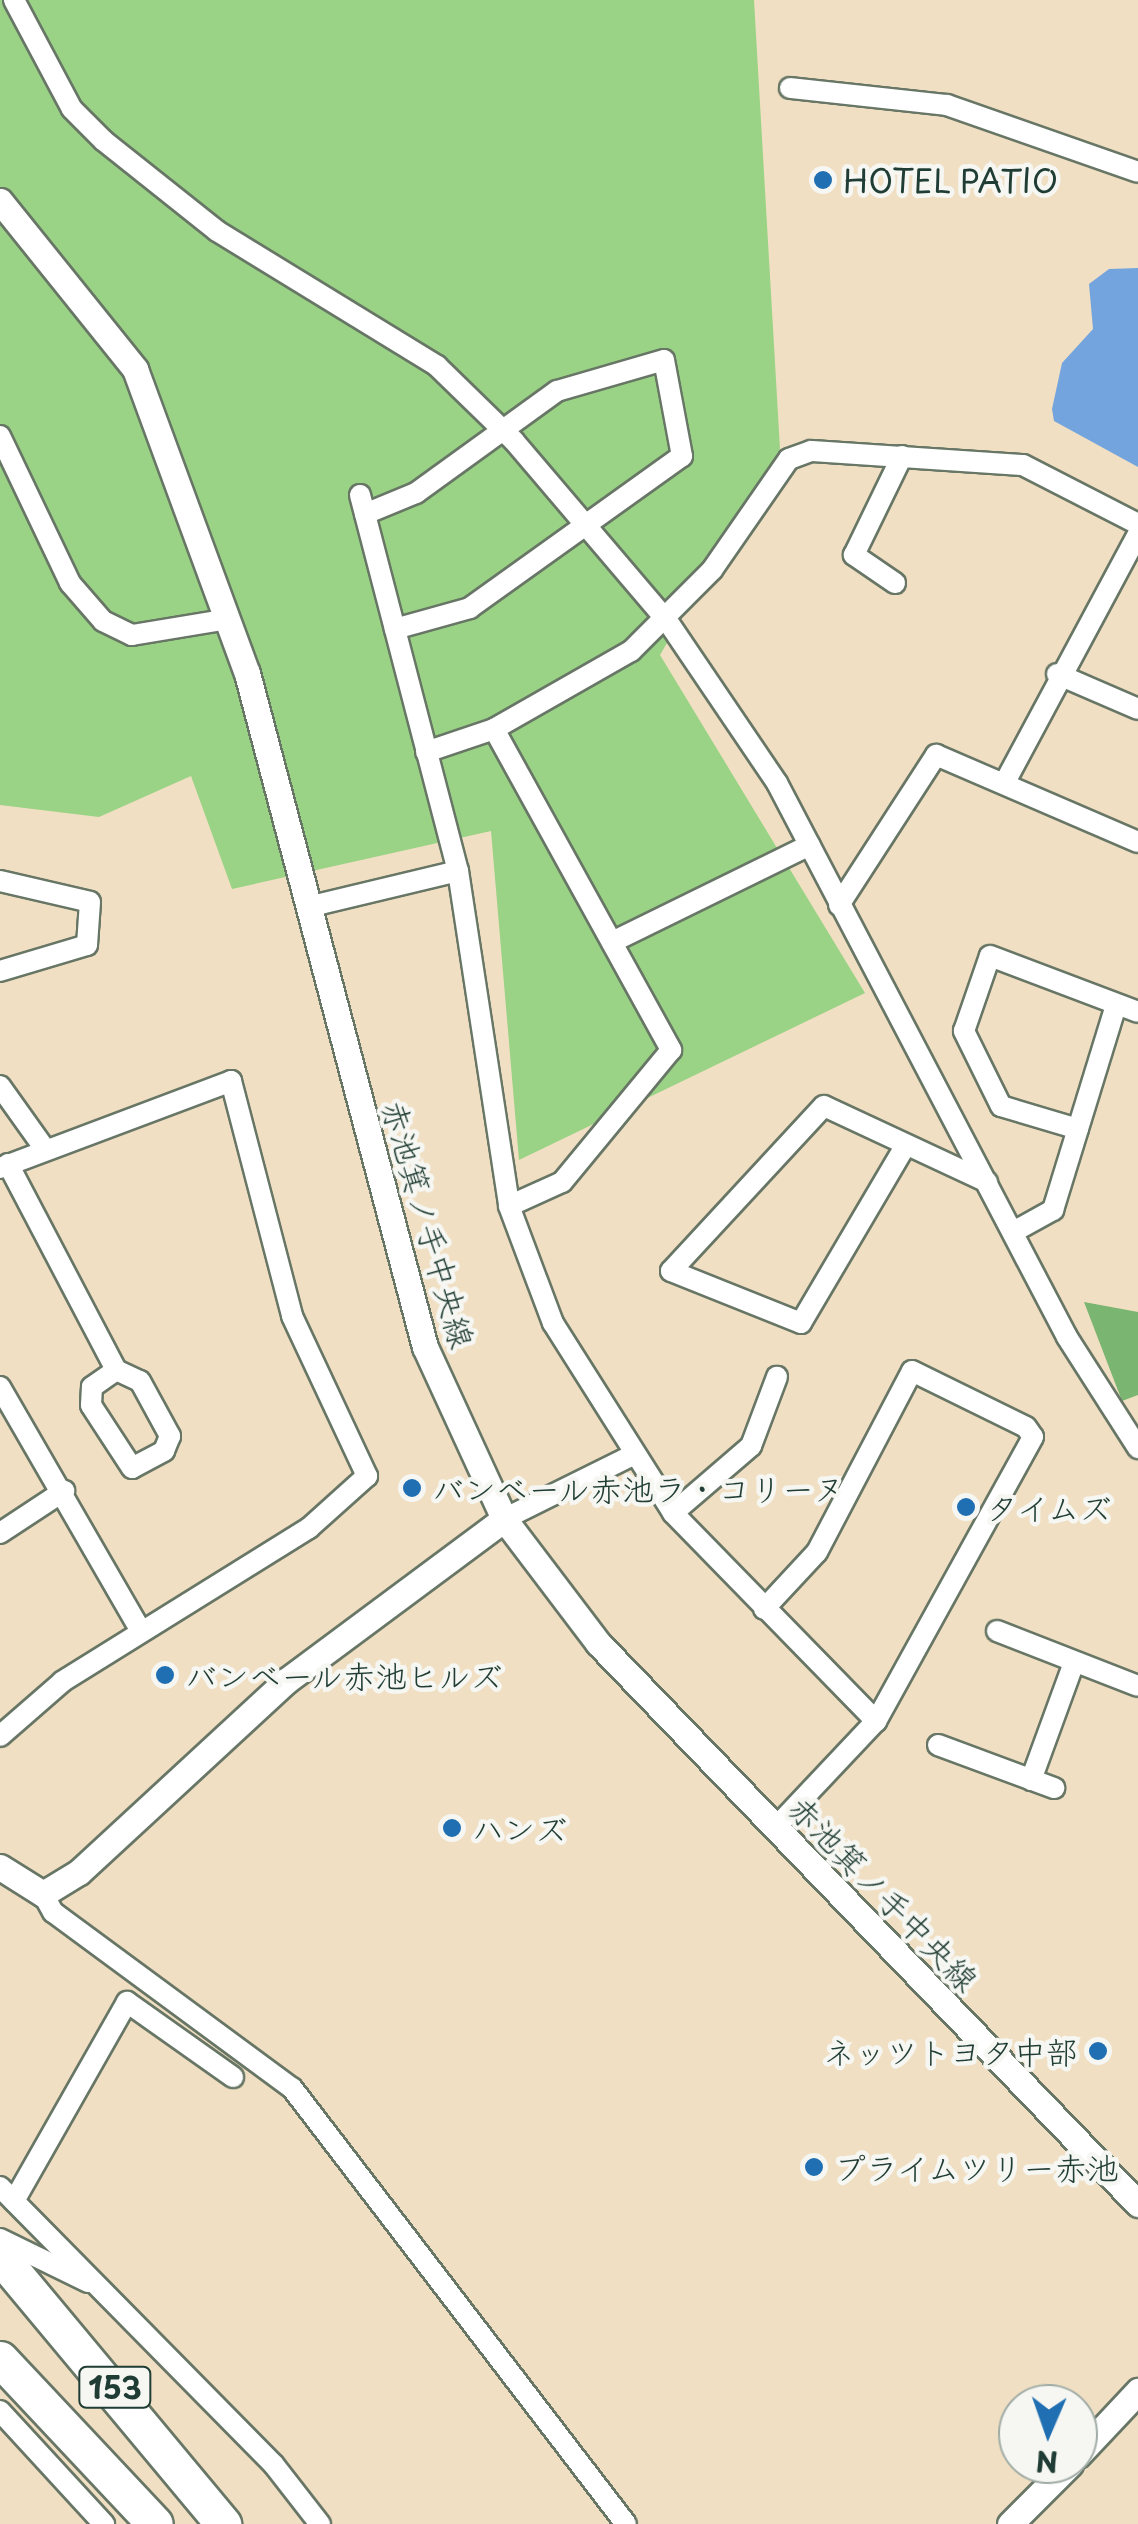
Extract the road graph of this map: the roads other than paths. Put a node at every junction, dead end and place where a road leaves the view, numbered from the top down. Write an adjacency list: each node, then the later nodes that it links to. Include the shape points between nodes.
1 (14, 0): 5 (street, via 72,109 104,141 217,231 437,366)
2 (790, 88): 3 (street, via 948,105)
3 (1138, 172)
4 (0, 201): 12 (street, 赤池箕ノ手中央線, via 136,368)
5 (503, 429): 8 (street); 8 (street, via 556,391 664,360 682,456); 14 (street, via 416,493 362,505)
6 (0, 436): 12 (street, via 70,584 103,621 132,635)
7 (902, 456): 9 (street, via 1023,465); 11 (street, via 854,555); 13 (street, via 811,451 789,459)
8 (583, 524): 13 (street); 14 (street, via 470,608)
9 (1138, 524)
10 (1138, 534): 15 (street)
11 (895, 583)
12 (228, 618): 25 (street, 赤池箕ノ手中央線)
13 (668, 622): 17 (street); 21 (street)
14 (395, 629): 18 (street)
15 (1058, 674): 16 (street); 19 (street)
16 (1138, 709)
17 (494, 729): 18 (street); 26 (street)
18 (426, 752): 22 (street)
19 (1004, 782): 20 (street); 24 (street, via 936,754)
20 (1138, 842)
21 (810, 845): 24 (street); 26 (street)
22 (458, 871): 25 (street); 36 (street)
23 (0, 881): 27 (street, via 90,902 86,945)
24 (839, 905): 35 (street)
25 (308, 907): 45 (street, 赤池箕ノ手中央線, via 425,1346)
26 (612, 942): 36 (street, via 670,1055 562,1182)
27 (0, 971)
28 (1116, 1009): 29 (street); 31 (street); 31 (street, via 990,956 964,1031 1002,1106)
29 (1138, 1012)
30 (0, 1086): 33 (street)
31 (1078, 1129): 37 (street, via 1053,1210)
32 (904, 1148): 32 (street, via 824,1106 672,1271 801,1323); 35 (street)
33 (45, 1150): 34 (street); 48 (street, via 231,1082 292,1316 367,1476 309,1528)
34 (4, 1166): 38 (street)
35 (988, 1182): 37 (street)
36 (509, 1206): 42 (street, via 553,1323)
37 (1013, 1232): 41 (street)
38 (116, 1370): 38 (street, via 140,1381 170,1436 164,1452 132,1468 91,1405 92,1387)
39 (777, 1377): 44 (street, via 751,1446)
40 (0, 1387): 43 (street)
41 (1138, 1448)
42 (631, 1456): 44 (street); 45 (street)
43 (64, 1491): 46 (street); 48 (street)
44 (673, 1513): 47 (street)
45 (504, 1519): 57 (street, 赤池箕ノ手中央線, via 598,1644); 59 (street, via 286,1681 79,1872)
46 (0, 1533)
47 (764, 1609): 52 (street); 52 (street, via 817,1552 912,1371 1026,1427 1033,1437)
48 (140, 1630): 53 (street)
49 (997, 1630): 50 (street)
50 (1073, 1666): 51 (street); 55 (street)
51 (1138, 1686)
52 (876, 1722): 57 (street)
53 (0, 1736)
54 (938, 1745): 55 (street)
55 (1030, 1780): 56 (street)
56 (1054, 1788)
57 (776, 1826): 62 (street, 赤池箕ノ手中央線)
58 (0, 1867): 59 (street)
59 (43, 1894): 75 (street, via 53,1912 292,2088)
60 (233, 2077): 61 (street, via 127,2002)
61 (7, 2194): 65 (street, 153)
62 (1138, 2204)
63 (0, 2240): 65 (street)
64 (0, 2256): 73 (highway, 153)
65 (101, 2288): 74 (street, 153)
66 (0, 2359): 72 (highway, 153)
67 (1138, 2391): 69 (street)
68 (0, 2411): 71 (street)
69 (1098, 2434)
70 (1050, 2484): 76 (street)
71 (104, 2524)
72 (154, 2524)
73 (223, 2524)
74 (320, 2524)
75 (626, 2524)
76 (1010, 2524)

